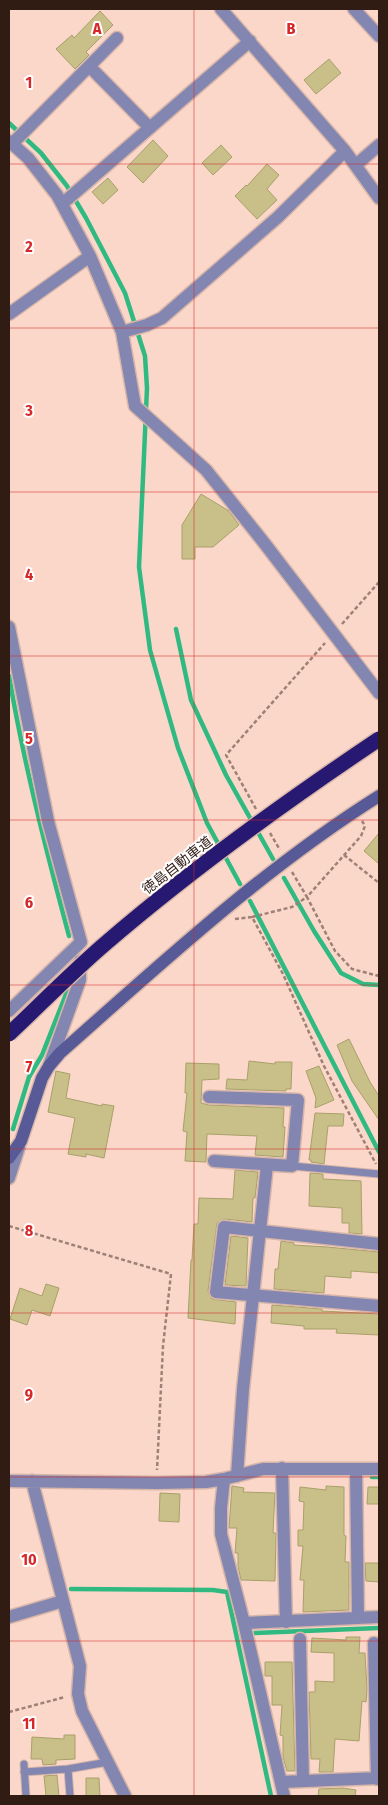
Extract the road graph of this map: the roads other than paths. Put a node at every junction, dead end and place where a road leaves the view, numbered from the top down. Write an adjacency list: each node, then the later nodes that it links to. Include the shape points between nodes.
1 (221, 9): 5 (street)
2 (354, 9): 3 (street)
3 (379, 36)
4 (117, 38): 6 (street)
5 (250, 42): 7 (street); 10 (street)
6 (89, 66): 7 (street); 8 (street)
7 (150, 128): 13 (street)
8 (10, 142): 13 (street, via 28,158)
9 (379, 146): 11 (street)
10 (345, 150): 11 (street); 16 (street, via 278,217 162,318)
11 (356, 165): 12 (street)
12 (379, 198)
13 (62, 204): 14 (street)
14 (90, 256): 15 (street); 16 (street)
15 (9, 314)
16 (126, 331): 18 (street, via 135,406 206,470)
17 (9, 627): 21 (street, via 48,821)
18 (379, 693)
19 (379, 739): 23 (highway, 徳島自動車道, bridge, via 293,797 187,877 105,944)
20 (379, 796): 24 (street, via 286,860 208,922 60,1052)
21 (81, 942): 22 (street); 24 (street, via 80,980)
22 (9, 1011)
23 (9, 1034)
24 (49, 1066): 26 (street)
25 (209, 1097): 30 (street, via 298,1100)
26 (21, 1141): 27 (street); 32 (street)
27 (9, 1158)
28 (214, 1161): 29 (street)
29 (267, 1165): 30 (street); 33 (street)
30 (292, 1166): 31 (lane)
31 (379, 1174)
32 (9, 1178)
33 (260, 1231): 34 (street); 35 (street); 35 (street, via 224,1227 216,1292)
34 (379, 1244)
35 (254, 1294): 36 (street); 40 (street)
36 (379, 1306)
37 (282, 1468): 38 (street); 40 (street); 47 (street)
38 (356, 1469): 39 (street); 46 (street)
39 (379, 1469)
40 (230, 1478): 42 (street, via 157,1483); 48 (street, via 221,1508 221,1534)
41 (9, 1481): 42 (street)
42 (32, 1481): 43 (street)
43 (62, 1601): 44 (street); 51 (street, via 80,1666 78,1694 82,1711)
44 (9, 1617)
45 (379, 1617): 46 (street)
46 (358, 1618): 47 (street)
47 (286, 1622): 48 (street)
48 (244, 1623): 57 (street)
49 (300, 1639): 56 (street)
50 (374, 1643): 55 (street)
51 (108, 1762): 53 (lane); 60 (street)
52 (24, 1764): 54 (lane)
53 (68, 1769): 54 (lane); 59 (lane)
54 (24, 1772): 58 (lane)
55 (378, 1778): 56 (street)
56 (303, 1781): 57 (street)
57 (281, 1782): 61 (street)
58 (26, 1796)
59 (70, 1796)
60 (125, 1796)
61 (284, 1796)

